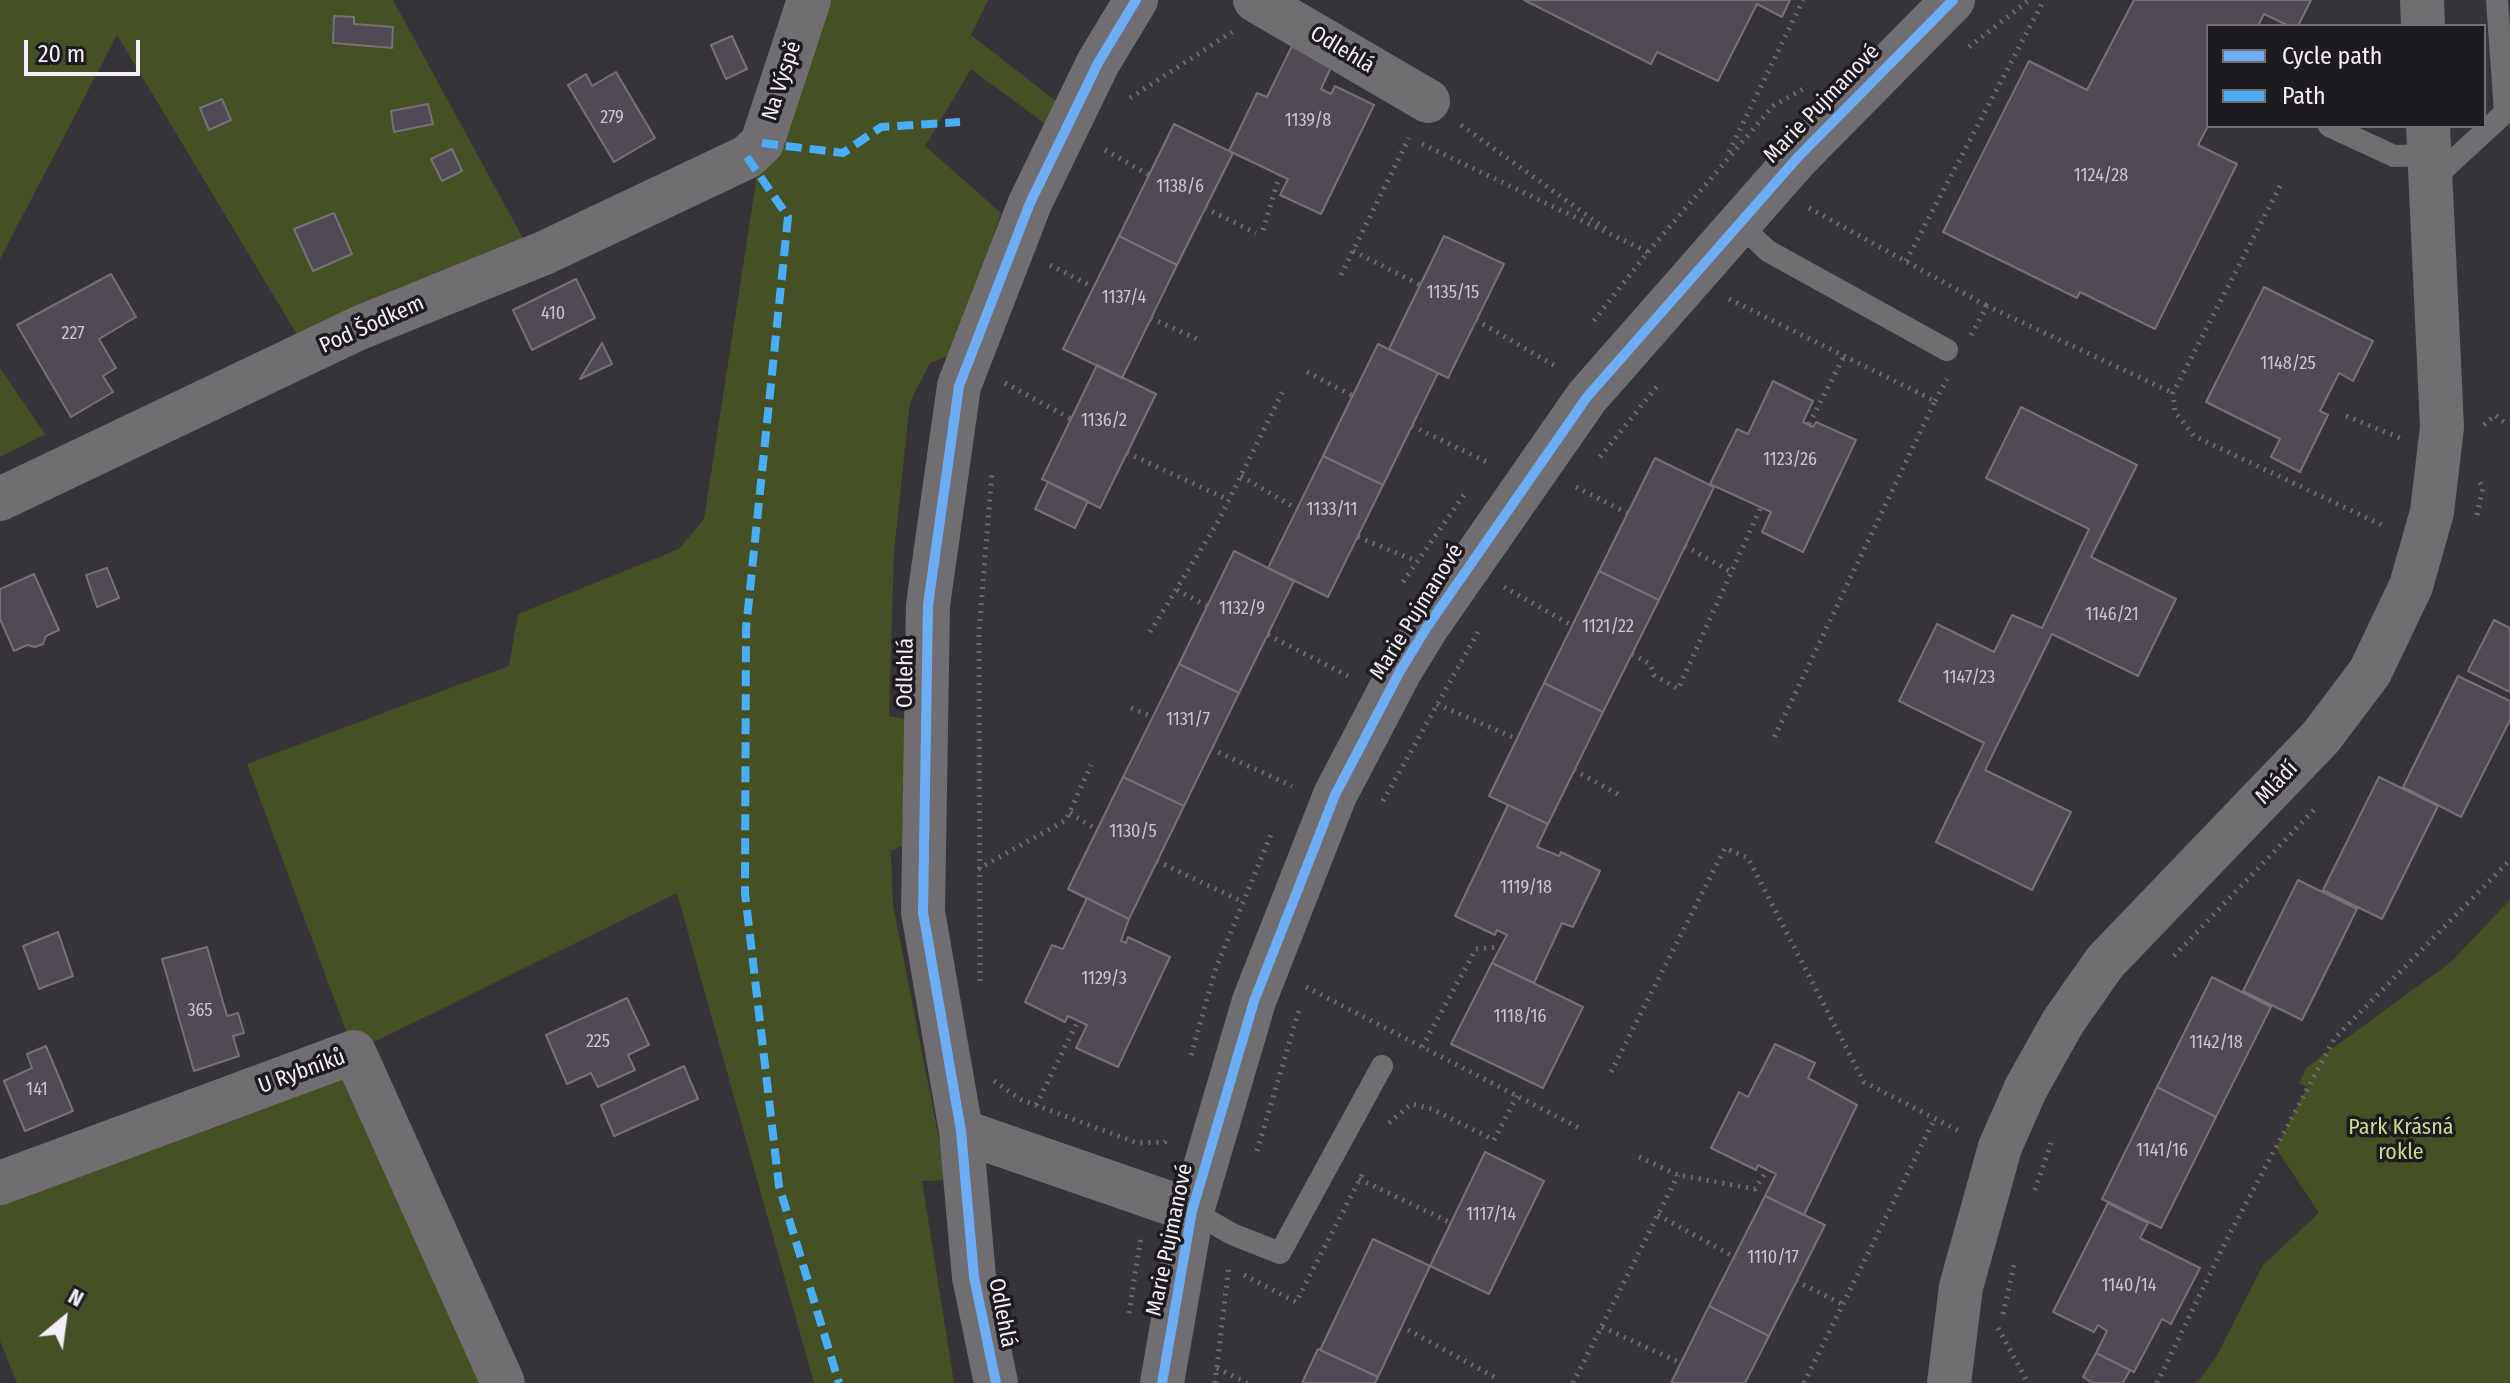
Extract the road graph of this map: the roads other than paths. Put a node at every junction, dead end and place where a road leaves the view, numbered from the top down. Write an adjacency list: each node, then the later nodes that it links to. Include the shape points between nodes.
1 (809, 0): 14 (street, Na Výspě, via 762,143)
2 (1136, 0): 19 (street, Odlehlá, via 1098,63 1030,203 959,386 928,605 923,912)
3 (1953, 0): 15 (street, Marie Pujmanové, via 1775,183)
4 (2422, 0): 7 (street)
5 (2497, 0): 8 (lane)
6 (1262, 4): 9 (street, Odlehlá)
7 (2423, 24)
8 (2508, 111): 10 (lane)
9 (1419, 120)
10 (2486, 123)
11 (2333, 128): 13 (lane, via 2394,156)
12 (2477, 128): 13 (lane)
13 (2429, 154): 25 (street, Mládí, via 2442,427 2462,450 2432,512 2411,586 2370,672 2321,737 2105,962 2063,1022 2000,1147 1961,1287)
14 (747, 157): 17 (street, Pod Šodkem, via 544,253 359,328)
15 (1754, 237): 16 (lane); 21 (street, Marie Pujmanové, via 1587,397 1400,671 1335,795 1260,986)
16 (1956, 348)
17 (0, 499)
18 (1382, 1066): 21 (lane, via 1280,1253)
19 (961, 1131): 21 (street); 23 (street, Odlehlá, via 974,1277)
20 (0, 1183): 22 (street, U Rybníků, via 354,1052)
21 (1192, 1211): 24 (street, Marie Pujmanové)
22 (503, 1383)
23 (996, 1383)
24 (1162, 1383)
25 (1949, 1383)

